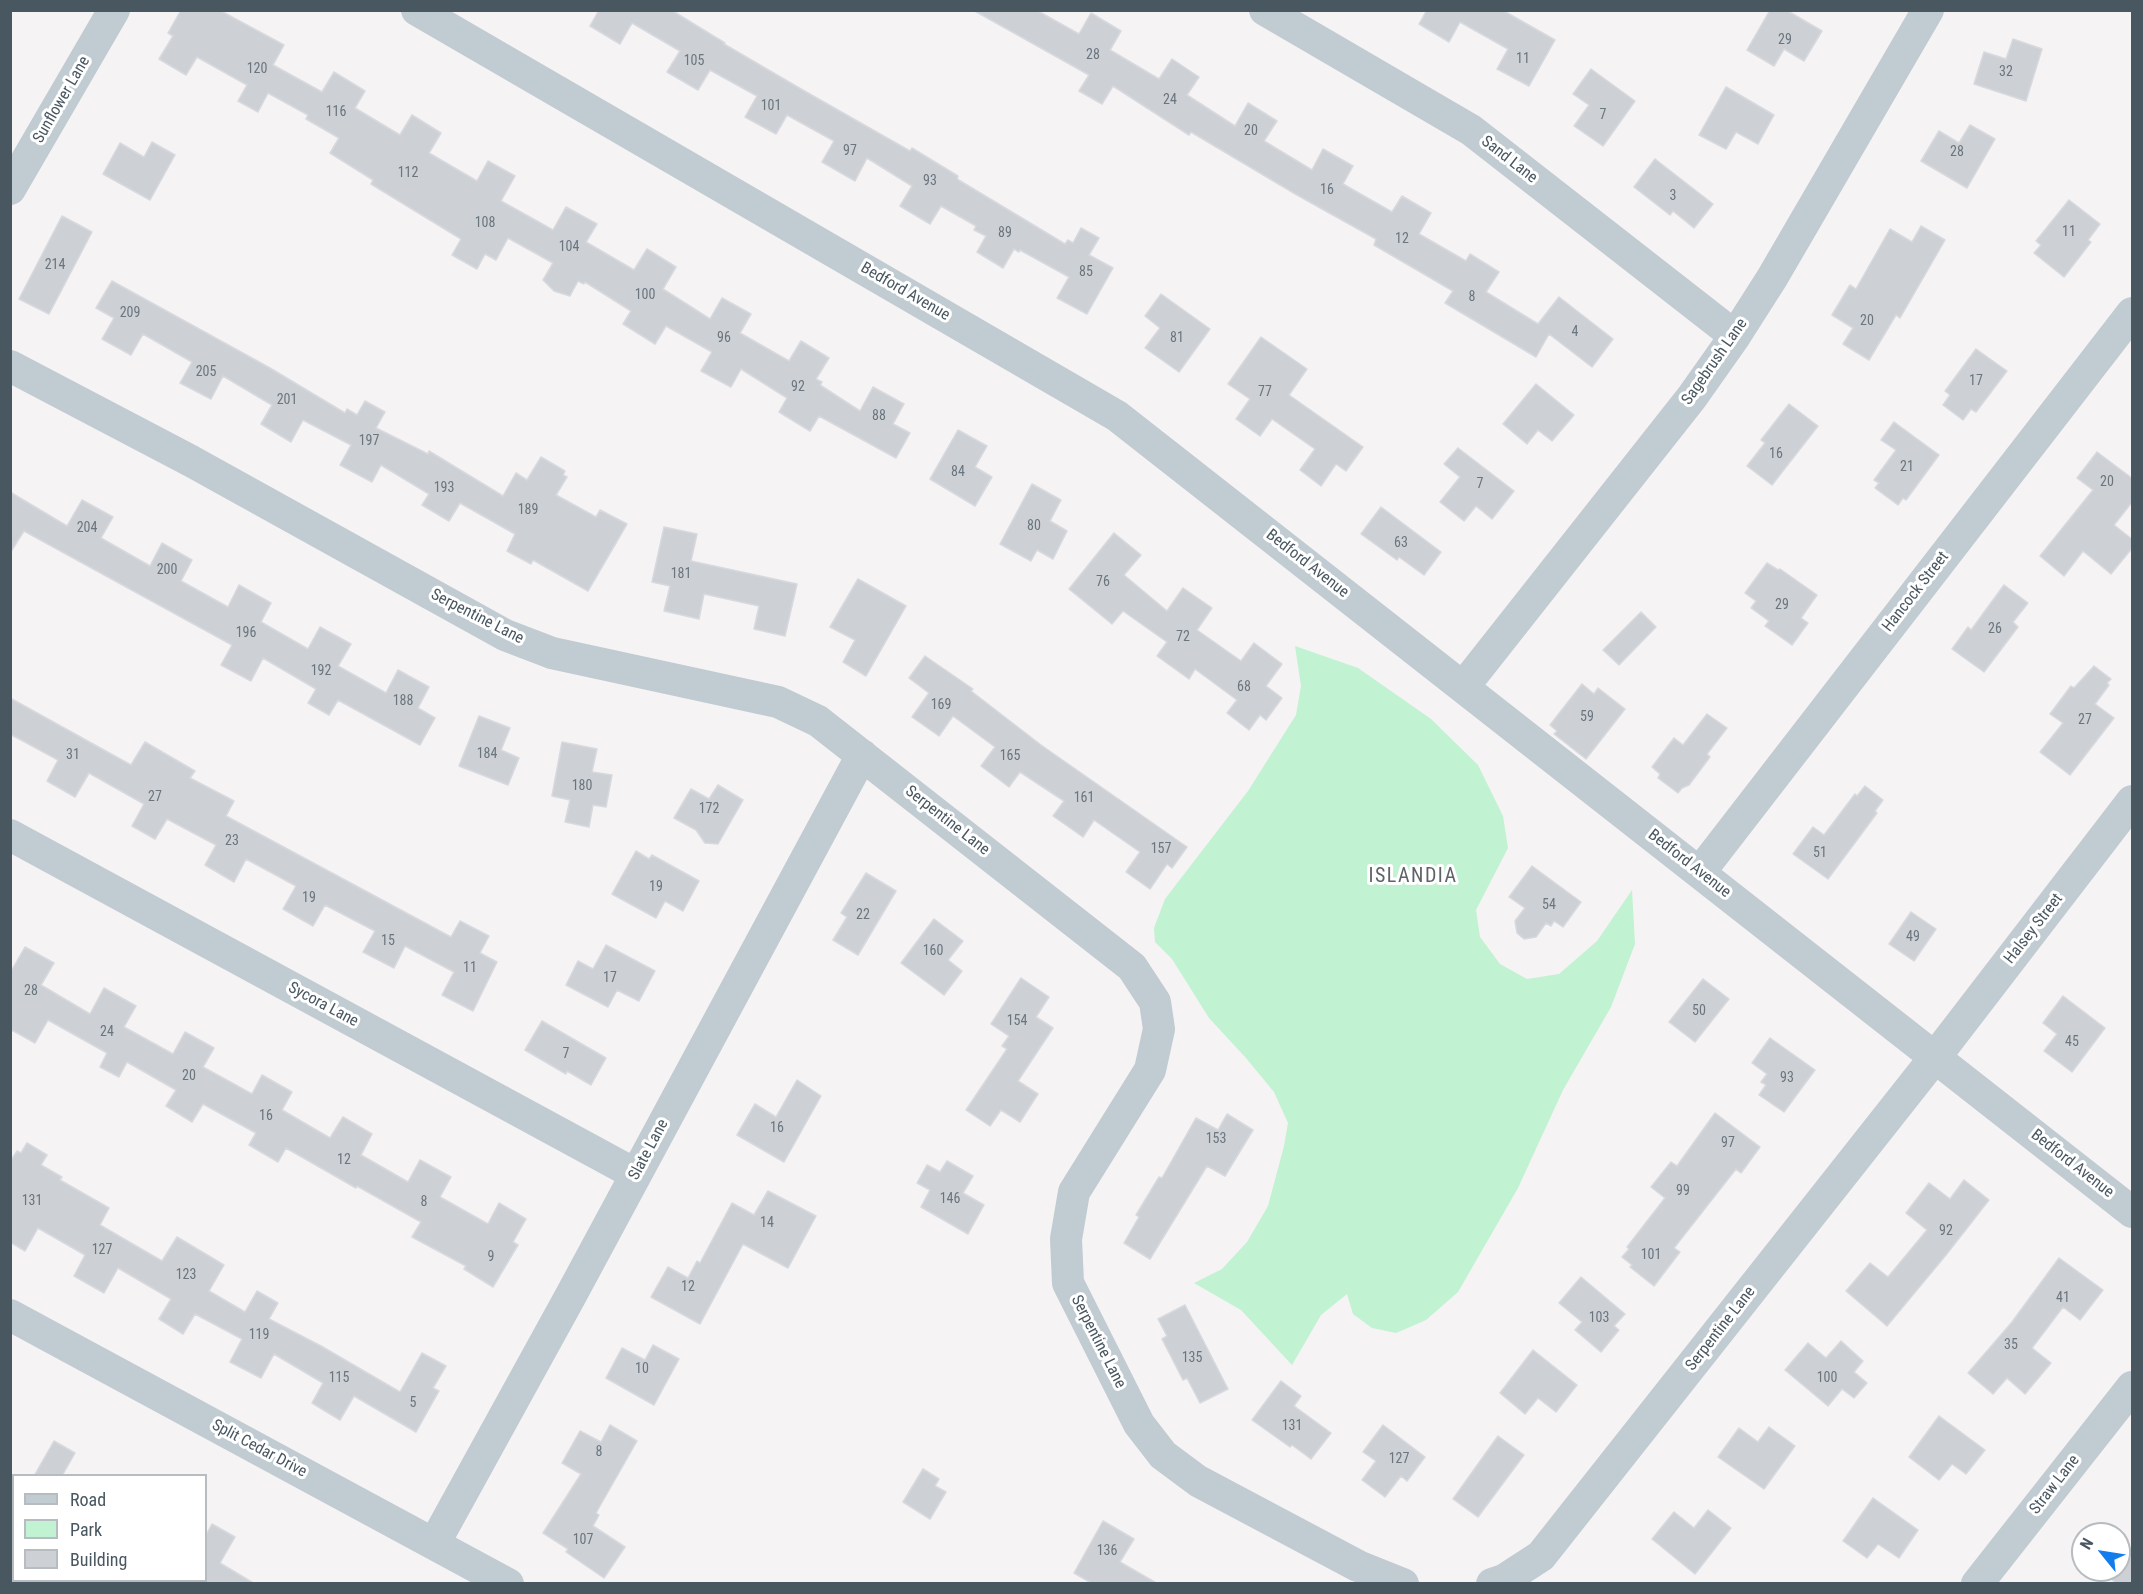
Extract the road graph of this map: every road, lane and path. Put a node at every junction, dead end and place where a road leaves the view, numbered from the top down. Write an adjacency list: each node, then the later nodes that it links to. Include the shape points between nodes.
1 (114, 10): 5 (street, Sunflower Lane)
2 (417, 10): 9 (street, Bedford Avenue, via 1117,416)
3 (1265, 10): 7 (street, Sand Lane, via 1471,130)
4 (1928, 10): 7 (street, Sagebrush Lane)
5 (10, 189)
6 (2133, 313): 13 (street, Hancock Street)
7 (1735, 336): 9 (street, Sagebrush Lane, via 1692,397)
8 (10, 366): 10 (street, Serpentine Lane, via 202,466 505,634 552,653 778,702 818,721)
9 (1464, 686): 13 (street, Bedford Avenue)
10 (862, 755): 15 (street, Slate Lane); 21 (street, Serpentine Lane, via 1132,968 1155,1002 1159,1029 1150,1070 1074,1192 1066,1239 1068,1283 1139,1424 1163,1455 1198,1481 1358,1566)
11 (2133, 801): 14 (street, Halsey Street)
12 (10, 835): 15 (street, Sycora Lane)
13 (1700, 872): 14 (street, Bedford Avenue)
14 (1936, 1056): 16 (street, Bedford Avenue); 22 (street, Serpentine Lane, via 1541,1556)
15 (635, 1174): 19 (street, Slate Lane)
16 (2133, 1212)
17 (10, 1315): 19 (street, Split Cedar Drive)
18 (2133, 1387): 23 (street, Straw Lane)
19 (434, 1544): 20 (street, Split Cedar Drive)
20 (508, 1584)
21 (1403, 1584)
22 (1492, 1584)
23 (1977, 1584)

